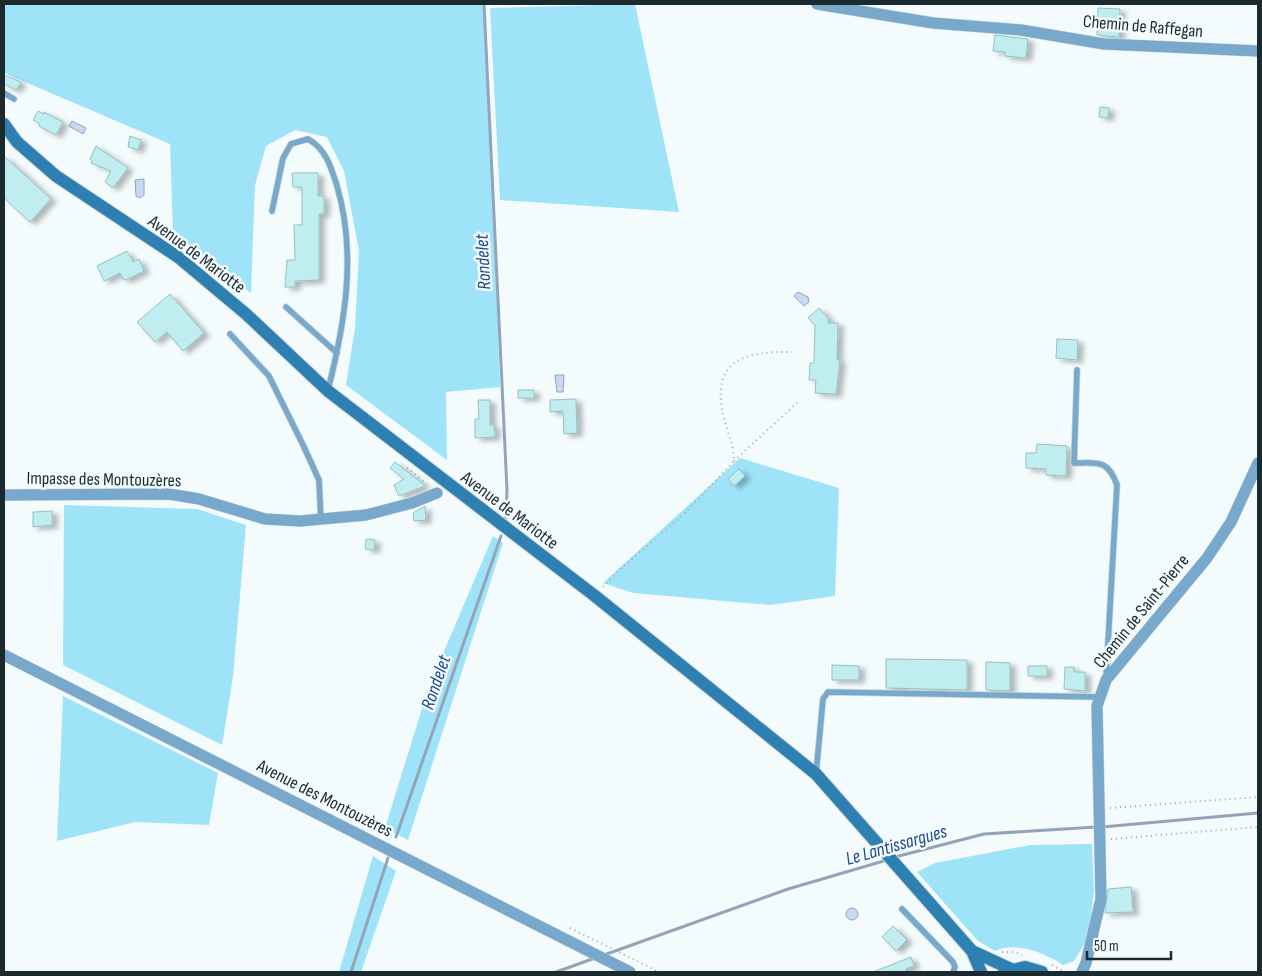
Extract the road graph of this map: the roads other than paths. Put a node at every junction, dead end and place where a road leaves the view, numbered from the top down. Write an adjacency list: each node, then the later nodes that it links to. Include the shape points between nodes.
1 (816, 4): 2 (street, Chemin de Raffegan, via 933,24 1022,30 1104,44)
2 (1258, 51)
3 (4, 93): 4 (lane)
4 (14, 99)
5 (4, 124): 11 (main road, Avenue de Mariotte, via 17,142 56,176 178,258 231,301)
6 (272, 211): 9 (lane, via 283,158 292,144 308,139 318,144 327,158 345,214 348,248 346,300)
7 (286, 306): 9 (lane)
8 (230, 334): 15 (lane, via 269,376 304,447 319,480)
9 (337, 353): 11 (lane)
10 (1077, 370): 17 (lane, via 1074,463 1100,462 1112,471 1117,485)
11 (328, 391): 19 (main road, Avenue de Mariotte, via 595,596)
12 (1258, 463): 17 (street, Chemin de Saint-Pierre, via 1231,522 1206,558)
13 (437, 493): 15 (street, Impasse des Montouzères, via 366,515)
14 (4, 495): 15 (street, Impasse des Montouzères, via 169,494 199,498 265,519)
15 (321, 521)
16 (4, 655): 23 (street, Avenue des Montouzères)
17 (1106, 680): 18 (street, Chemin de Saint-Pierre)
18 (1100, 698): 19 (lane, via 828,692 823,699); 27 (street, Chemin de Saint-Pierre, via 1097,706 1101,899)
19 (816, 774): 21 (main road, Avenue de Mariotte)
20 (902, 909): 24 (lane, via 953,962)
21 (972, 950): 22 (main road, Avenue de Mariotte); 25 (main road, Avenue de Mariotte)
22 (1007, 971): 26 (main road, via 1025,967)
23 (630, 972)
24 (953, 972)
25 (981, 972)
26 (1042, 972)
27 (1082, 972)

